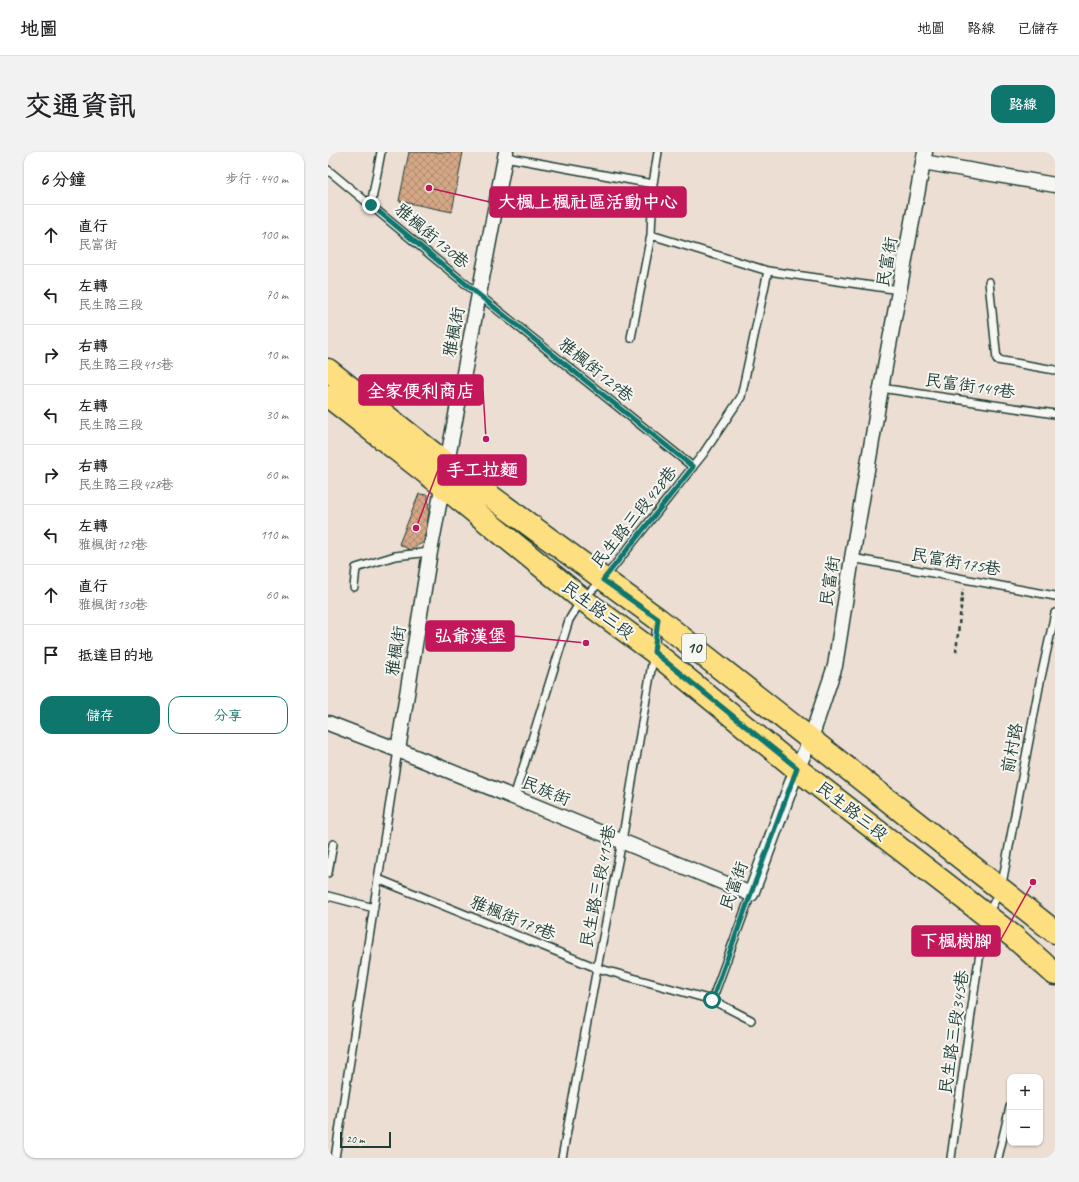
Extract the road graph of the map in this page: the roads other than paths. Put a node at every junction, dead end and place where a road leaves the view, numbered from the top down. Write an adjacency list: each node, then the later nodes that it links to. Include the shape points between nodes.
1 (381, 152): 8 (lane)
2 (658, 152): 6 (lane)
3 (506, 154): 6 (lane); 13 (street, 雅楓街)
4 (924, 157): 7 (street); 12 (street, 民富街)
5 (328, 170): 8 (lane, 雅楓街130巷)
6 (653, 184): 9 (lane)
7 (1055, 186)
8 (371, 205): 13 (lane, 雅楓街130巷)
9 (651, 235): 10 (lane); 14 (lane)
10 (768, 271): 12 (lane); 21 (lane, 民生路三段428巷, via 741,397)
11 (989, 282): 16 (lane, via 997,360)
12 (900, 290): 17 (street, 民富街)
13 (479, 295): 20 (street, 雅楓街); 21 (lane, 雅楓街129巷)
14 (631, 338)
15 (328, 370): 20 (main road, 民生路三段 / 10)
16 (1055, 370)
17 (881, 388): 19 (lane, 民富街149巷); 24 (street, 民富街)
18 (328, 396): 22 (main road, 民生路三段 / 10)
19 (1055, 414)
20 (448, 465): 22 (street, 雅楓街); 25 (main road, 民生路三段 / 10)
21 (693, 467): 25 (lane, 民生路三段428巷)
22 (443, 486): 23 (street, 雅楓街); 28 (main road, 民生路三段 / 10)
23 (430, 552): 26 (lane, via 396,556 356,568); 34 (street, 雅楓街)
24 (852, 558): 27 (lane, 民富街175巷); 33 (street, 民富街, via 835,666)
25 (603, 580): 28 (lane, 民生路三段428巷); 30 (main road, 民生路三段 / 10)
26 (354, 587)
27 (1055, 596)
28 (582, 599): 31 (main road, 民生路三段 / 10); 36 (lane, 民生路三段428巷, via 569,620)
29 (1055, 613): 41 (lane, 前村路)
30 (658, 619): 31 (lane, 民生路三段415巷); 33 (main road, 民生路三段 / 10)
31 (654, 652): 35 (main road, 民生路三段 / 10); 37 (lane, 民生路三段415巷)
32 (328, 723): 34 (street, 民族街)
33 (810, 741): 35 (street, 民富街); 41 (main road, 民生路三段 / 10)
34 (398, 750): 36 (street, 民族街); 40 (lane, 雅楓街)
35 (797, 768): 42 (street, 民富街); 45 (main road, 民生路三段 / 10)
36 (514, 797): 37 (street, 民族街)
37 (622, 841): 42 (street, 民族街); 47 (lane, 民生路三段415巷)
38 (333, 844): 39 (lane)
39 (328, 873)
40 (378, 878): 44 (lane, 雅楓街); 47 (lane, 雅楓街179巷)
41 (1001, 889): 45 (lane, 民生路三段345巷); 46 (main road, 民生路三段 / 10)
42 (751, 894): 49 (lane, 民富街)
43 (328, 896): 44 (lane)
44 (374, 908): 52 (lane, 雅楓街)
45 (986, 917): 48 (main road, 民生路三段 / 10, via 1014,937); 54 (lane, 民生路三段345巷)
46 (1055, 932)
47 (597, 968): 49 (lane, 雅楓街179巷); 53 (lane, 民生路三段415巷)
48 (1055, 974)
49 (712, 1000): 50 (lane, 雅楓街179巷)
50 (751, 1020)
51 (1009, 1110): 55 (lane)
52 (335, 1158)
53 (562, 1158)
54 (951, 1158)
55 (998, 1158)

